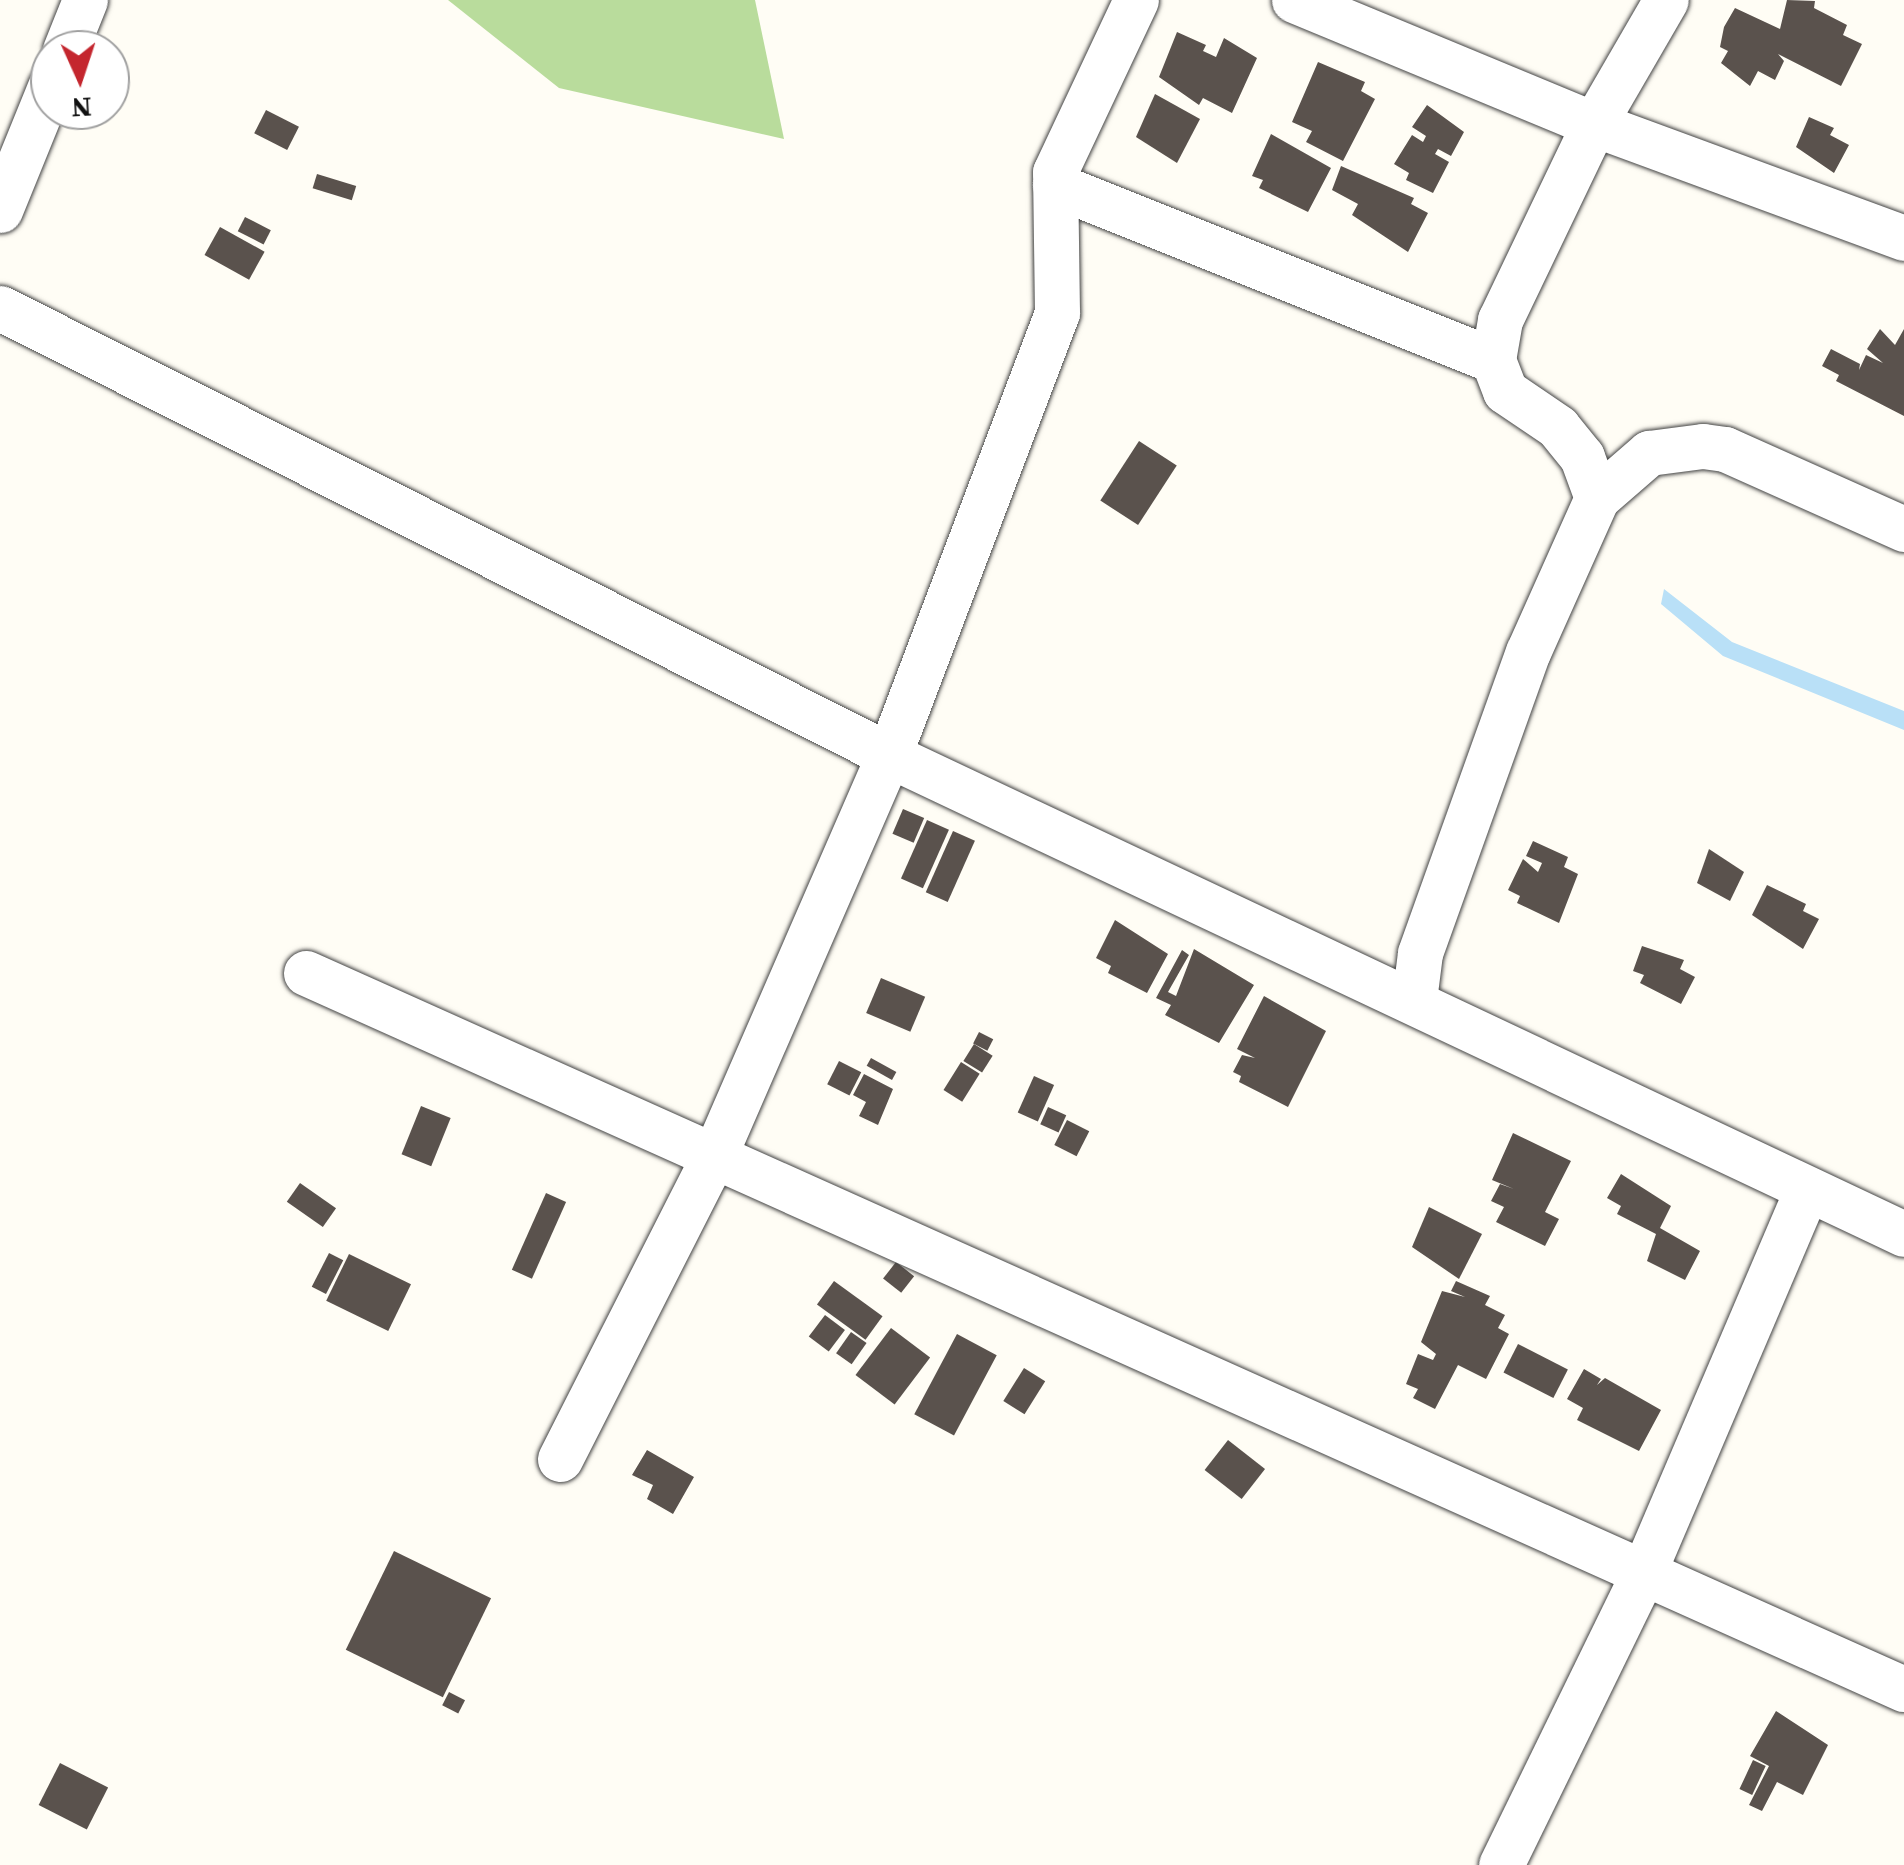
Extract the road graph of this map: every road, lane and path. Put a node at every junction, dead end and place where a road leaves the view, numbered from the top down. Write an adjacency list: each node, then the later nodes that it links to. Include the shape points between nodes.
1 (85, 0): 5 (street)
2 (1136, 0): 8 (street, via 1055,172)
3 (1294, 0): 6 (street)
4 (1666, 0): 6 (street)
5 (73, 30)
6 (1594, 124): 10 (street); 12 (street, via 1500,320)
7 (33, 130): 9 (street)
8 (1055, 185): 12 (street); 15 (street, via 1057,313)
9 (0, 210)
10 (1904, 238)
11 (0, 308): 15 (street)
12 (1493, 360): 13 (street, via 1505,391 1558,426 1582,458)
13 (1597, 498): 14 (street, via 1649,453 1703,446 1725,449); 17 (street, via 1528,652 1420,953)
14 (1904, 529)
15 (889, 755): 17 (street); 18 (street)
16 (306, 972): 18 (street)
17 (1414, 1000): 19 (street)
18 (716, 1152): 21 (street); 22 (street)
19 (1807, 1190): 20 (street); 22 (street)
20 (1904, 1234)
21 (560, 1459)
22 (1642, 1576): 23 (street); 24 (street)
23 (1904, 1689)
24 (1500, 1865)

